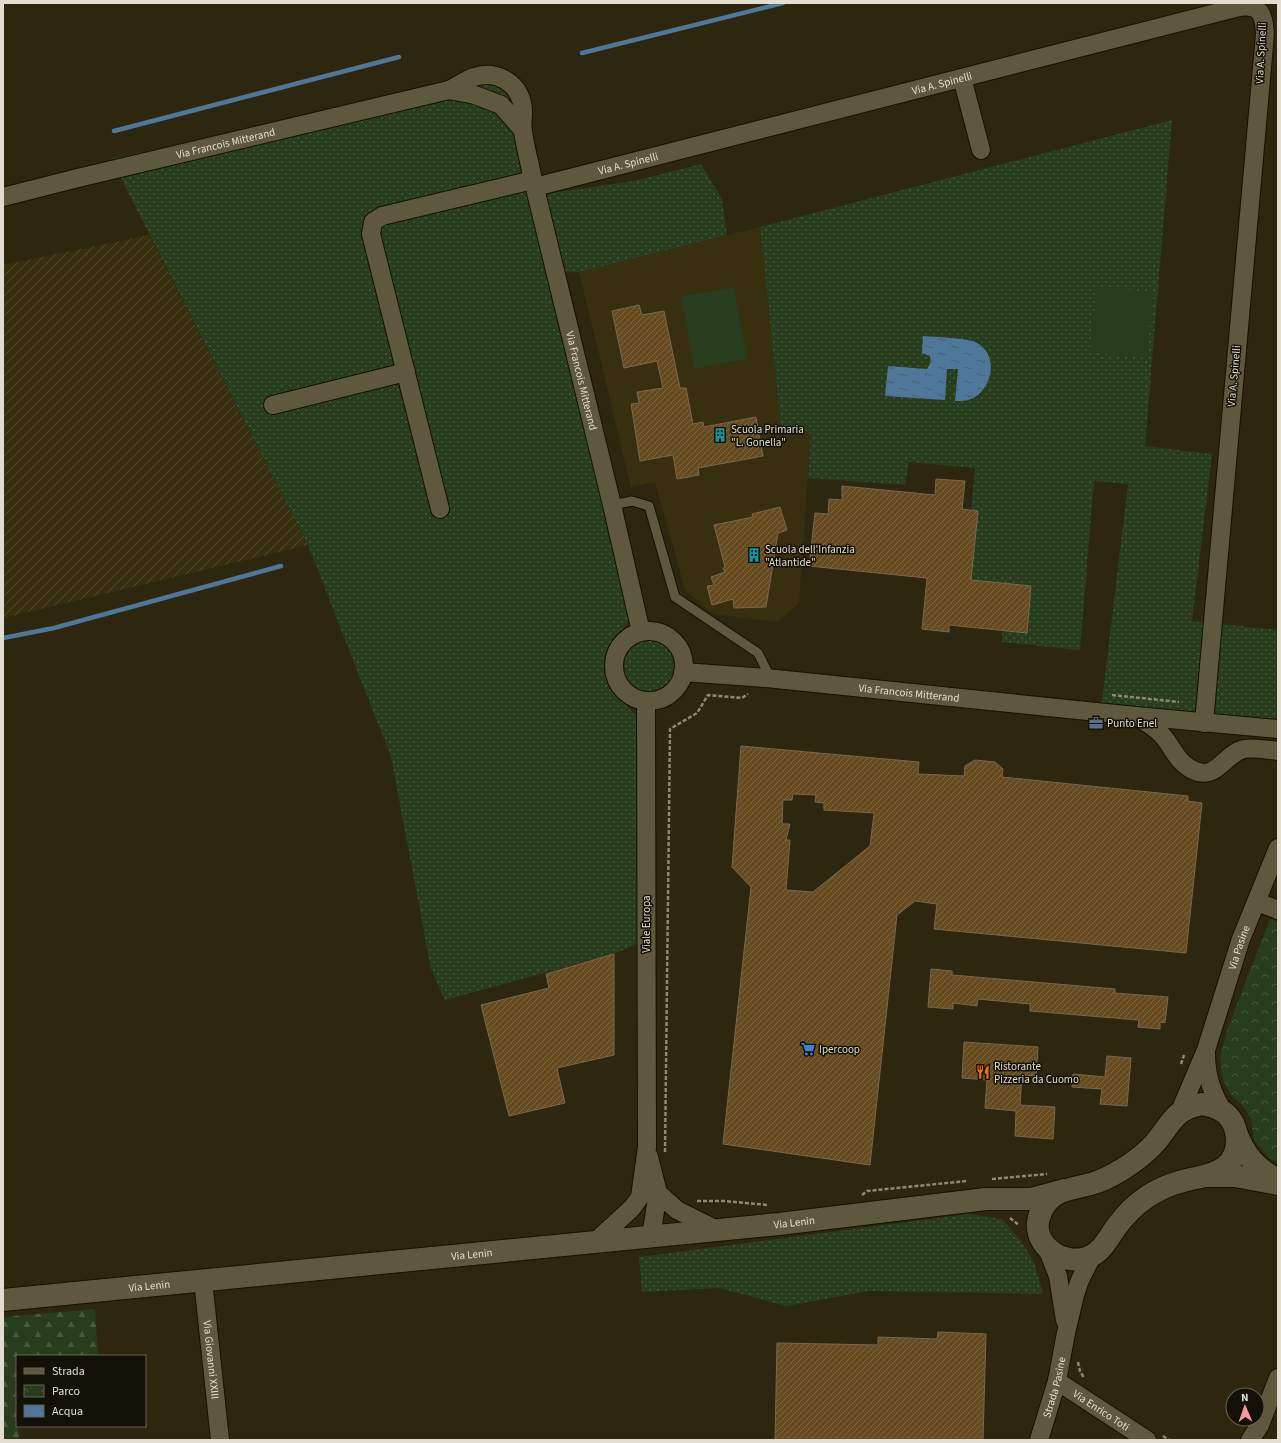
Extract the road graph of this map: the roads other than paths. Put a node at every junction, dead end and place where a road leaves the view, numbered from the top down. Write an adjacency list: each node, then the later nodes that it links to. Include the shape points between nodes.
1 (962, 78): 4 (street); 5 (street, Via A. Spinelli); 16 (street, Via A. Spinelli, via 1239,7 1249,6 1258,10 1264,19)
2 (449, 90): 3 (street, via 475,95 501,105); 3 (street, via 474,77 503,78 515,86 520,95 524,116); 6 (street, Via Francois Mitterand)
3 (522, 129): 5 (street, Via Francois Mitterand)
4 (981, 150)
5 (534, 183): 7 (street, Via A. Spinelli, via 382,216 373,222 371,234); 9 (street, Via Francois Mitterand)
6 (3, 198)
7 (406, 372): 8 (street); 10 (street, Via A. Spinelli)
8 (273, 405)
9 (612, 505): 11 (street, Via Francois Mitterand); 13 (lane, via 632,501 650,506 675,598 758,652 767,671)
10 (440, 509)
11 (641, 632): 12 (street, via 663,634 673,641 680,650); 14 (street, via 622,643 616,652 614,663 615,674 622,688 635,698)
12 (683, 672): 13 (street, Via Francois Mitterand); 14 (street, via 680,682 666,697)
13 (758, 678): 15 (street, Via Francois Mitterand)
14 (646, 701): 26 (street, Viale Europa)
15 (1136, 716): 16 (street, Via Francois Mitterand); 17 (street, Via Francois Mitterand, via 1152,726)
16 (1196, 722): 17 (street, via 1174,726); 18 (street, Via Francois Mitterand)
17 (1165, 739): 18 (street, Via Francois Mitterand, via 1182,762 1200,773 1210,772 1244,749)
18 (1276, 739)
19 (1278, 848): 20 (street, Via Pasine)
20 (1257, 902): 21 (street); 22 (street, Via Pasine, via 1241,939)
21 (1278, 910)
22 (1206, 1050): 23 (street, Via Pasine); 24 (street, via 1209,1082)
23 (1180, 1111): 24 (main road, via 1203,1104); 29 (main road, Via Lenin, via 1153,1146 1138,1159 1106,1179)
24 (1224, 1113): 25 (main road, via 1232,1121)
25 (1236, 1132): 27 (main road, via 1235,1150 1227,1165); 28 (main road, via 1248,1157)
26 (647, 1148): 31 (street); 32 (street)
27 (1206, 1176): 30 (main road, via 1235,1176); 38 (main road, via 1170,1185 1142,1201 1130,1210 1100,1249)
28 (1278, 1180)
29 (1057, 1182): 33 (main road, Via Lenin, via 1031,1199 986,1199); 37 (main road, via 1054,1195 1042,1208 1038,1226)
30 (1278, 1184)
31 (658, 1193): 34 (street, via 677,1210); 35 (street)
32 (640, 1197): 35 (street); 36 (street, via 632,1208)
33 (941, 1206): 34 (main road, Via Lenin); 37 (main road, Via Lenin, via 977,1205 1004,1208 1030,1221)
34 (717, 1230): 35 (main road, Via Lenin)
35 (651, 1236): 36 (main road, Via Lenin)
36 (595, 1242): 39 (main road, Via Lenin)
37 (1044, 1242): 38 (main road, via 1056,1255 1067,1260 1079,1260); 41 (street, via 1060,1282)
38 (1093, 1254): 41 (street, via 1080,1280)
39 (203, 1280): 40 (main road, Via Lenin); 44 (street, Via Giovanni XXIII)
40 (3, 1300)
41 (1066, 1333): 43 (street, Strada Pasine)
42 (1278, 1378): 47 (street, via 1260,1425)
43 (1057, 1381): 45 (street, Strada Pasine); 46 (street, Via Enrico Toti)
44 (220, 1440)
45 (1039, 1440)
46 (1146, 1440)
47 (1250, 1440)

